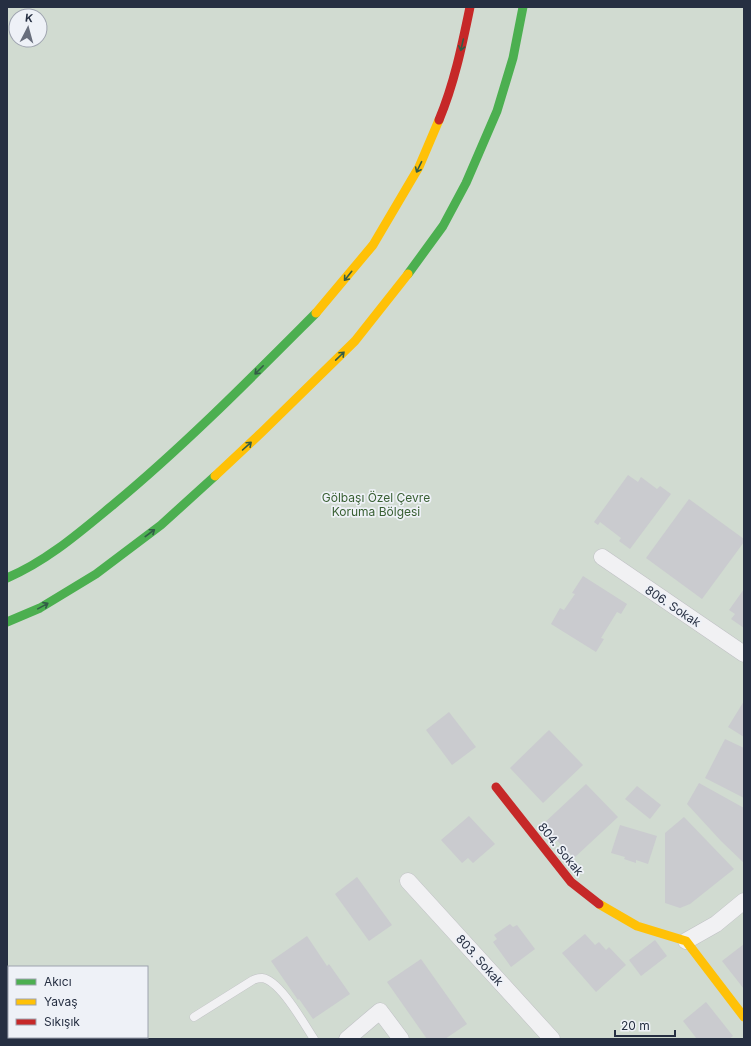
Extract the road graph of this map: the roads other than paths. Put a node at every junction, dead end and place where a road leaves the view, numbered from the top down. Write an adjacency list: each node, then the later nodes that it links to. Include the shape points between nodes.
1 (470, 7): 4 (main road, one-way to 4, via 448,98 420,167 373,245 322,307 232,397 139,483 73,538 26,570)
2 (523, 7): 5 (main road, one-way to 2, via 40,608 96,574 161,525 356,341 443,226 466,183 497,111 513,58)
3 (602, 558): 6 (street, 806. Sokak)
4 (7, 578)
5 (7, 622)
6 (744, 654)
7 (496, 787): 10 (main road, 804. Sokak, via 571,882 611,912 637,926)
8 (408, 882): 16 (street, 803. Sokak)
9 (744, 901): 10 (street, via 716,924)
10 (686, 942): 12 (main road)
11 (194, 1017): 13 (lane, via 253,980 261,978 279,988)
12 (744, 1017)
13 (314, 1039)
14 (347, 1039): 15 (street, via 380,1012)
15 (401, 1039)
16 (552, 1039)

